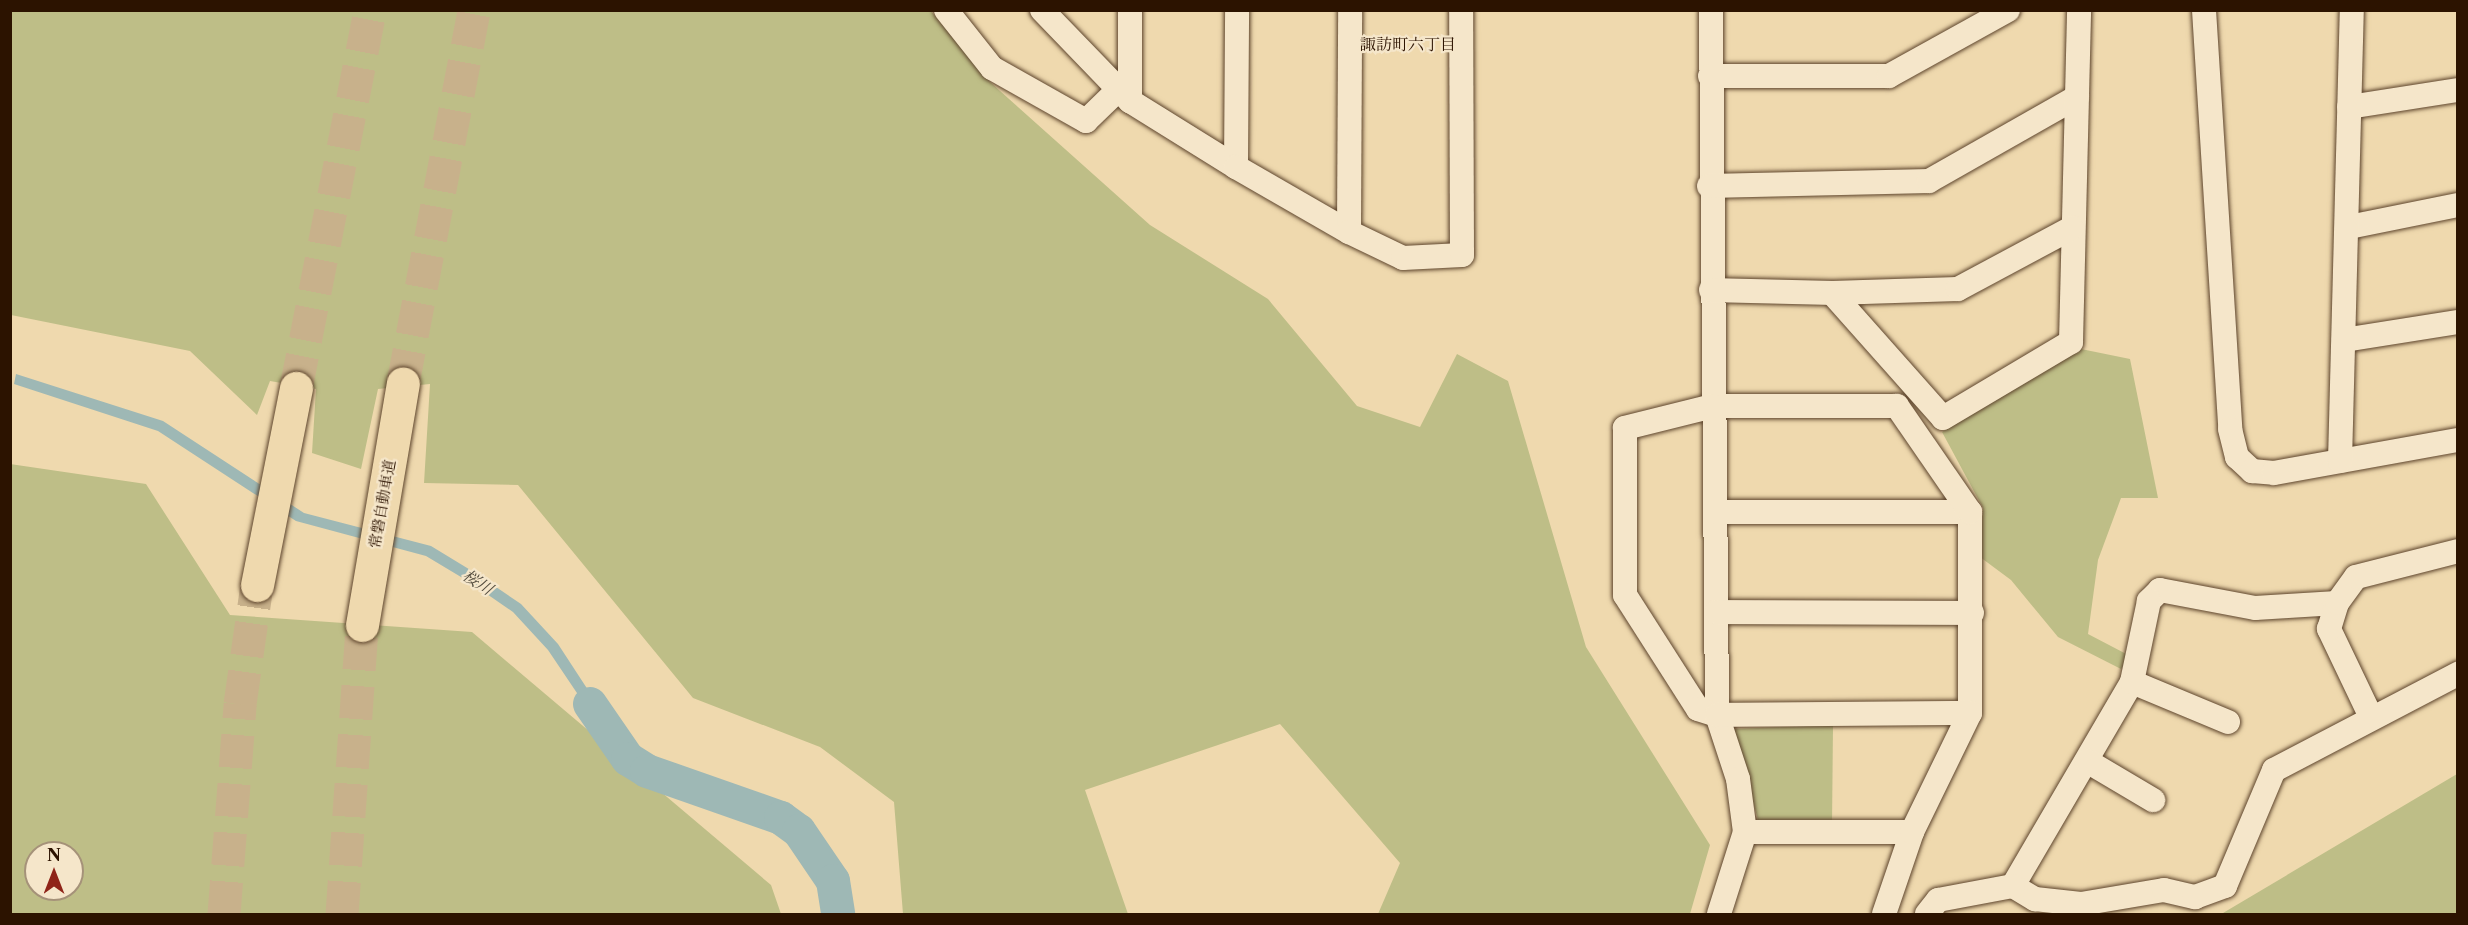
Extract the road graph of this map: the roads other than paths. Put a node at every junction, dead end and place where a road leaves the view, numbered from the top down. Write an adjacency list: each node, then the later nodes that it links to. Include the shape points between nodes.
1 (946, 10): 14 (street, via 992,68 1086,121)
2 (1042, 10): 14 (street)
3 (1130, 10): 14 (street)
4 (1237, 10): 17 (street)
5 (1350, 10): 22 (street)
6 (1461, 10): 22 (street, via 1462,255 1403,258)
7 (1710, 10): 12 (street)
8 (2008, 10): 12 (street, via 1888,76)
9 (2079, 10): 15 (street)
10 (2204, 10): 31 (street, via 2230,429 2237,457 2252,471 2274,473)
11 (2352, 10): 16 (street)
12 (1710, 76): 18 (street)
13 (2457, 90): 16 (street)
14 (1124, 96): 17 (street)
15 (2077, 97): 18 (street, via 1929,181); 21 (street)
16 (2349, 107): 20 (street)
17 (1236, 167): 22 (street)
18 (1709, 186): 23 (street)
19 (2457, 205): 20 (street)
20 (2349, 226): 26 (street)
21 (2072, 228): 24 (street, via 1958,289); 24 (street, via 2071,342 1943,418)
22 (1349, 232)
23 (1711, 290): 24 (street); 29 (street)
24 (1832, 293)
25 (2457, 322): 26 (street)
26 (2344, 340): 31 (street)
27 (402, 392): 39 (highway, 常磐自動車道)
28 (294, 395): 35 (highway)
29 (1713, 406): 32 (street); 33 (street, via 1897,406); 43 (street, via 1625,428 1625,595 1698,709)
30 (2457, 440): 31 (street)
31 (2340, 461)
32 (1715, 512): 33 (street); 37 (street)
33 (1970, 512): 38 (street)
34 (2457, 551): 36 (street, via 2356,577)
35 (259, 573)
36 (2337, 603): 41 (street, via 2255,608 2160,590 2149,601); 44 (street, via 2329,629)
37 (1717, 612): 38 (street); 43 (street)
38 (1972, 613): 42 (street)
39 (364, 614)
40 (2457, 674): 44 (street)
41 (2132, 682): 45 (street); 46 (street)
42 (1970, 713): 43 (street); 49 (street)
43 (1717, 715): 48 (street, via 1738,778)
44 (2371, 717): 50 (street, via 2274,770 2225,886 2195,897 2164,890 2081,904 2035,899)
45 (2228, 722)
46 (2087, 761): 47 (street); 50 (street)
47 (2153, 800)
48 (1745, 832): 49 (street); 51 (street)
49 (1912, 832): 52 (street)
50 (2013, 886): 53 (street, via 1938,900)
51 (1719, 915)
52 (1884, 915)
53 (1927, 915)

